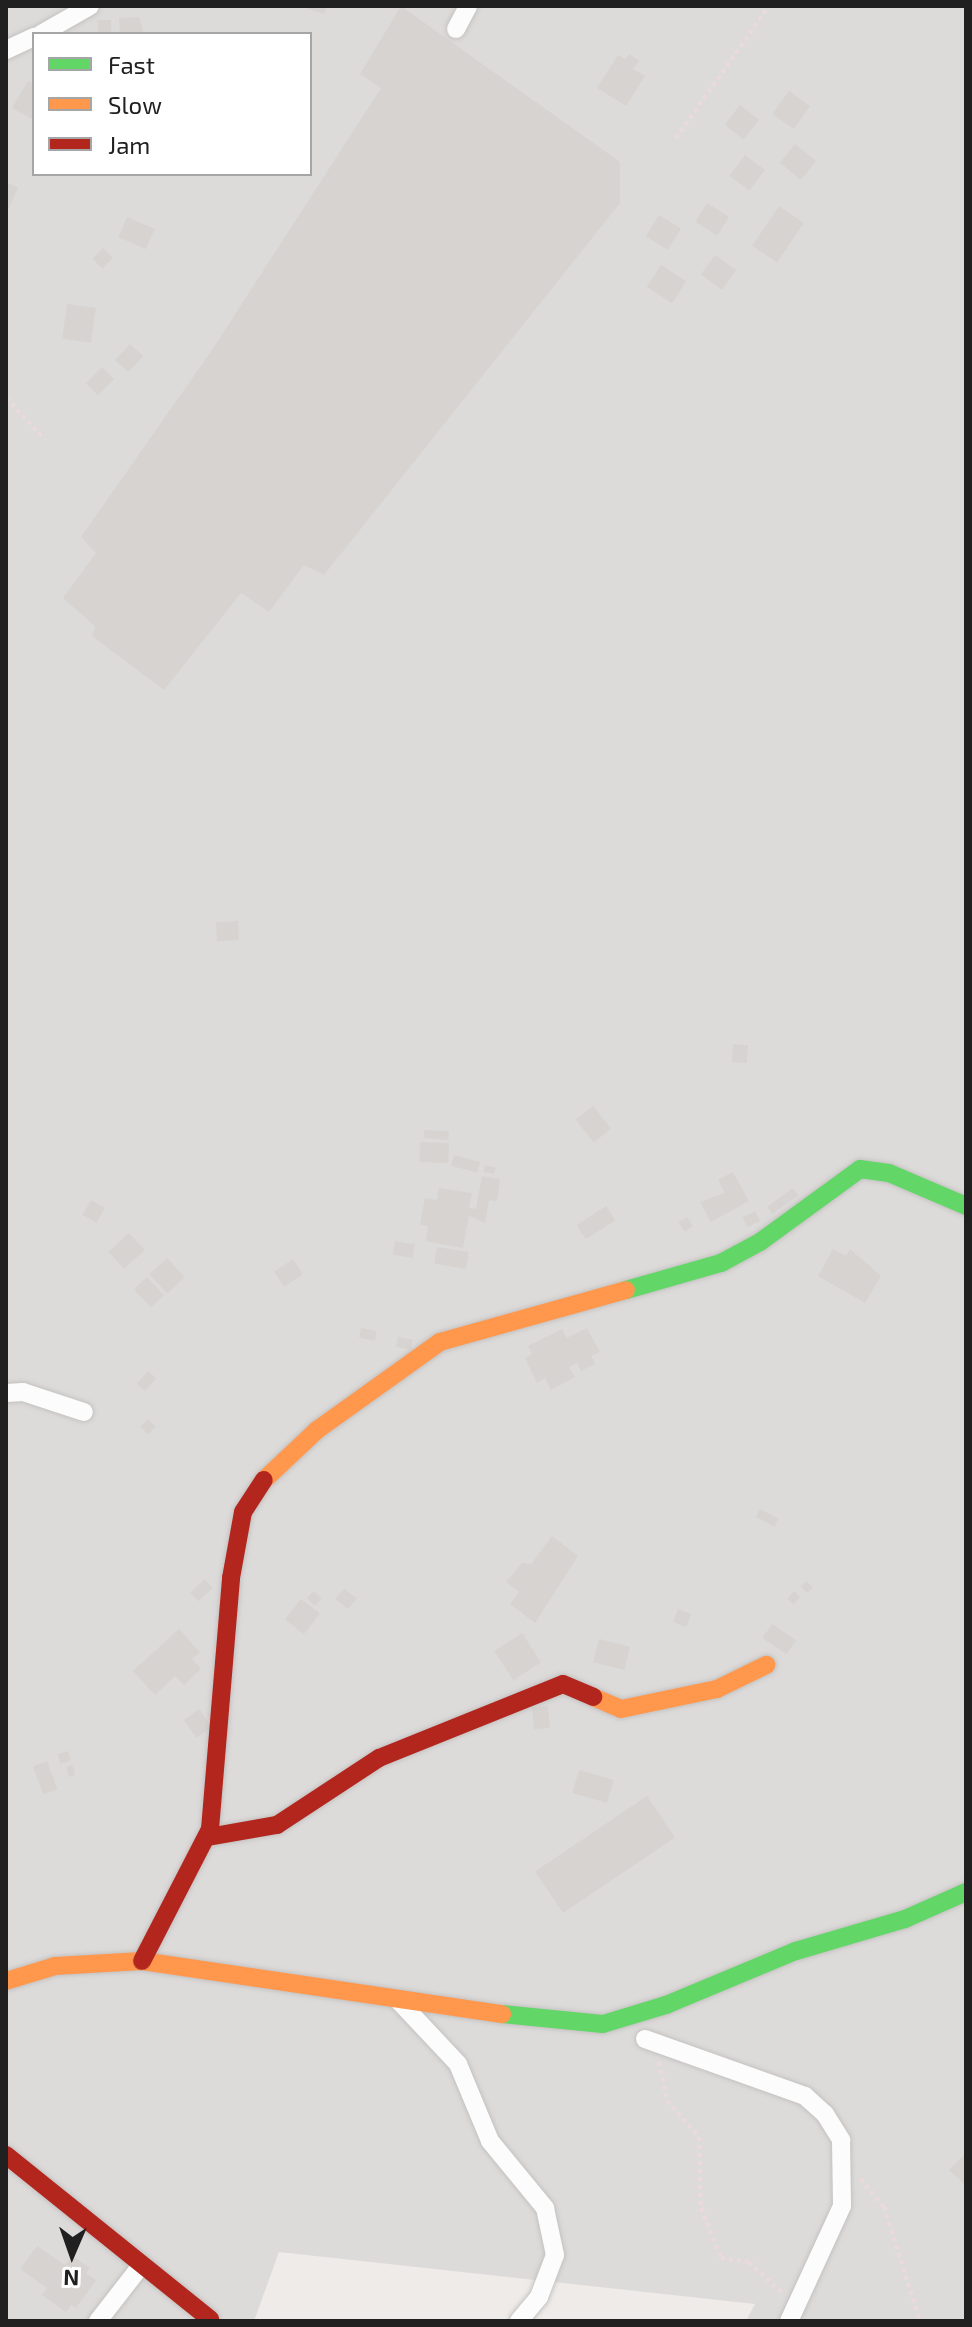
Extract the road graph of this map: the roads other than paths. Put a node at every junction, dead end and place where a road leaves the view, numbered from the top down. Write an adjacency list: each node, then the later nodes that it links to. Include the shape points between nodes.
1 (90, 6): 4 (street)
2 (468, 6): 3 (street)
3 (456, 29)
4 (44, 32)
5 (32, 38): 6 (street)
6 (6, 50)
7 (966, 1206): 11 (street, via 880,1170 860,1169 760,1242 721,1263 440,1342 317,1430 254,1492 237,1536)
8 (6, 1393): 9 (street, via 23,1392)
9 (84, 1412)
10 (766, 1665): 11 (street, via 717,1689 621,1709 563,1684 379,1758 277,1825)
11 (208, 1837): 13 (street)
12 (966, 1892): 15 (street, via 905,1919 796,1951 666,2005 603,2024 583,2026)
13 (142, 1961): 14 (street, via 55,1966); 15 (street)
14 (6, 1981)
15 (398, 2000): 22 (street, via 458,2064 490,2141 545,2208 555,2255 539,2297)
16 (645, 2039): 19 (street, via 805,2096 825,2114 841,2140 842,2206)
17 (6, 2155): 18 (street)
18 (140, 2267): 20 (street); 21 (street)
19 (791, 2314)
20 (210, 2319)
21 (98, 2321)
22 (519, 2321)

